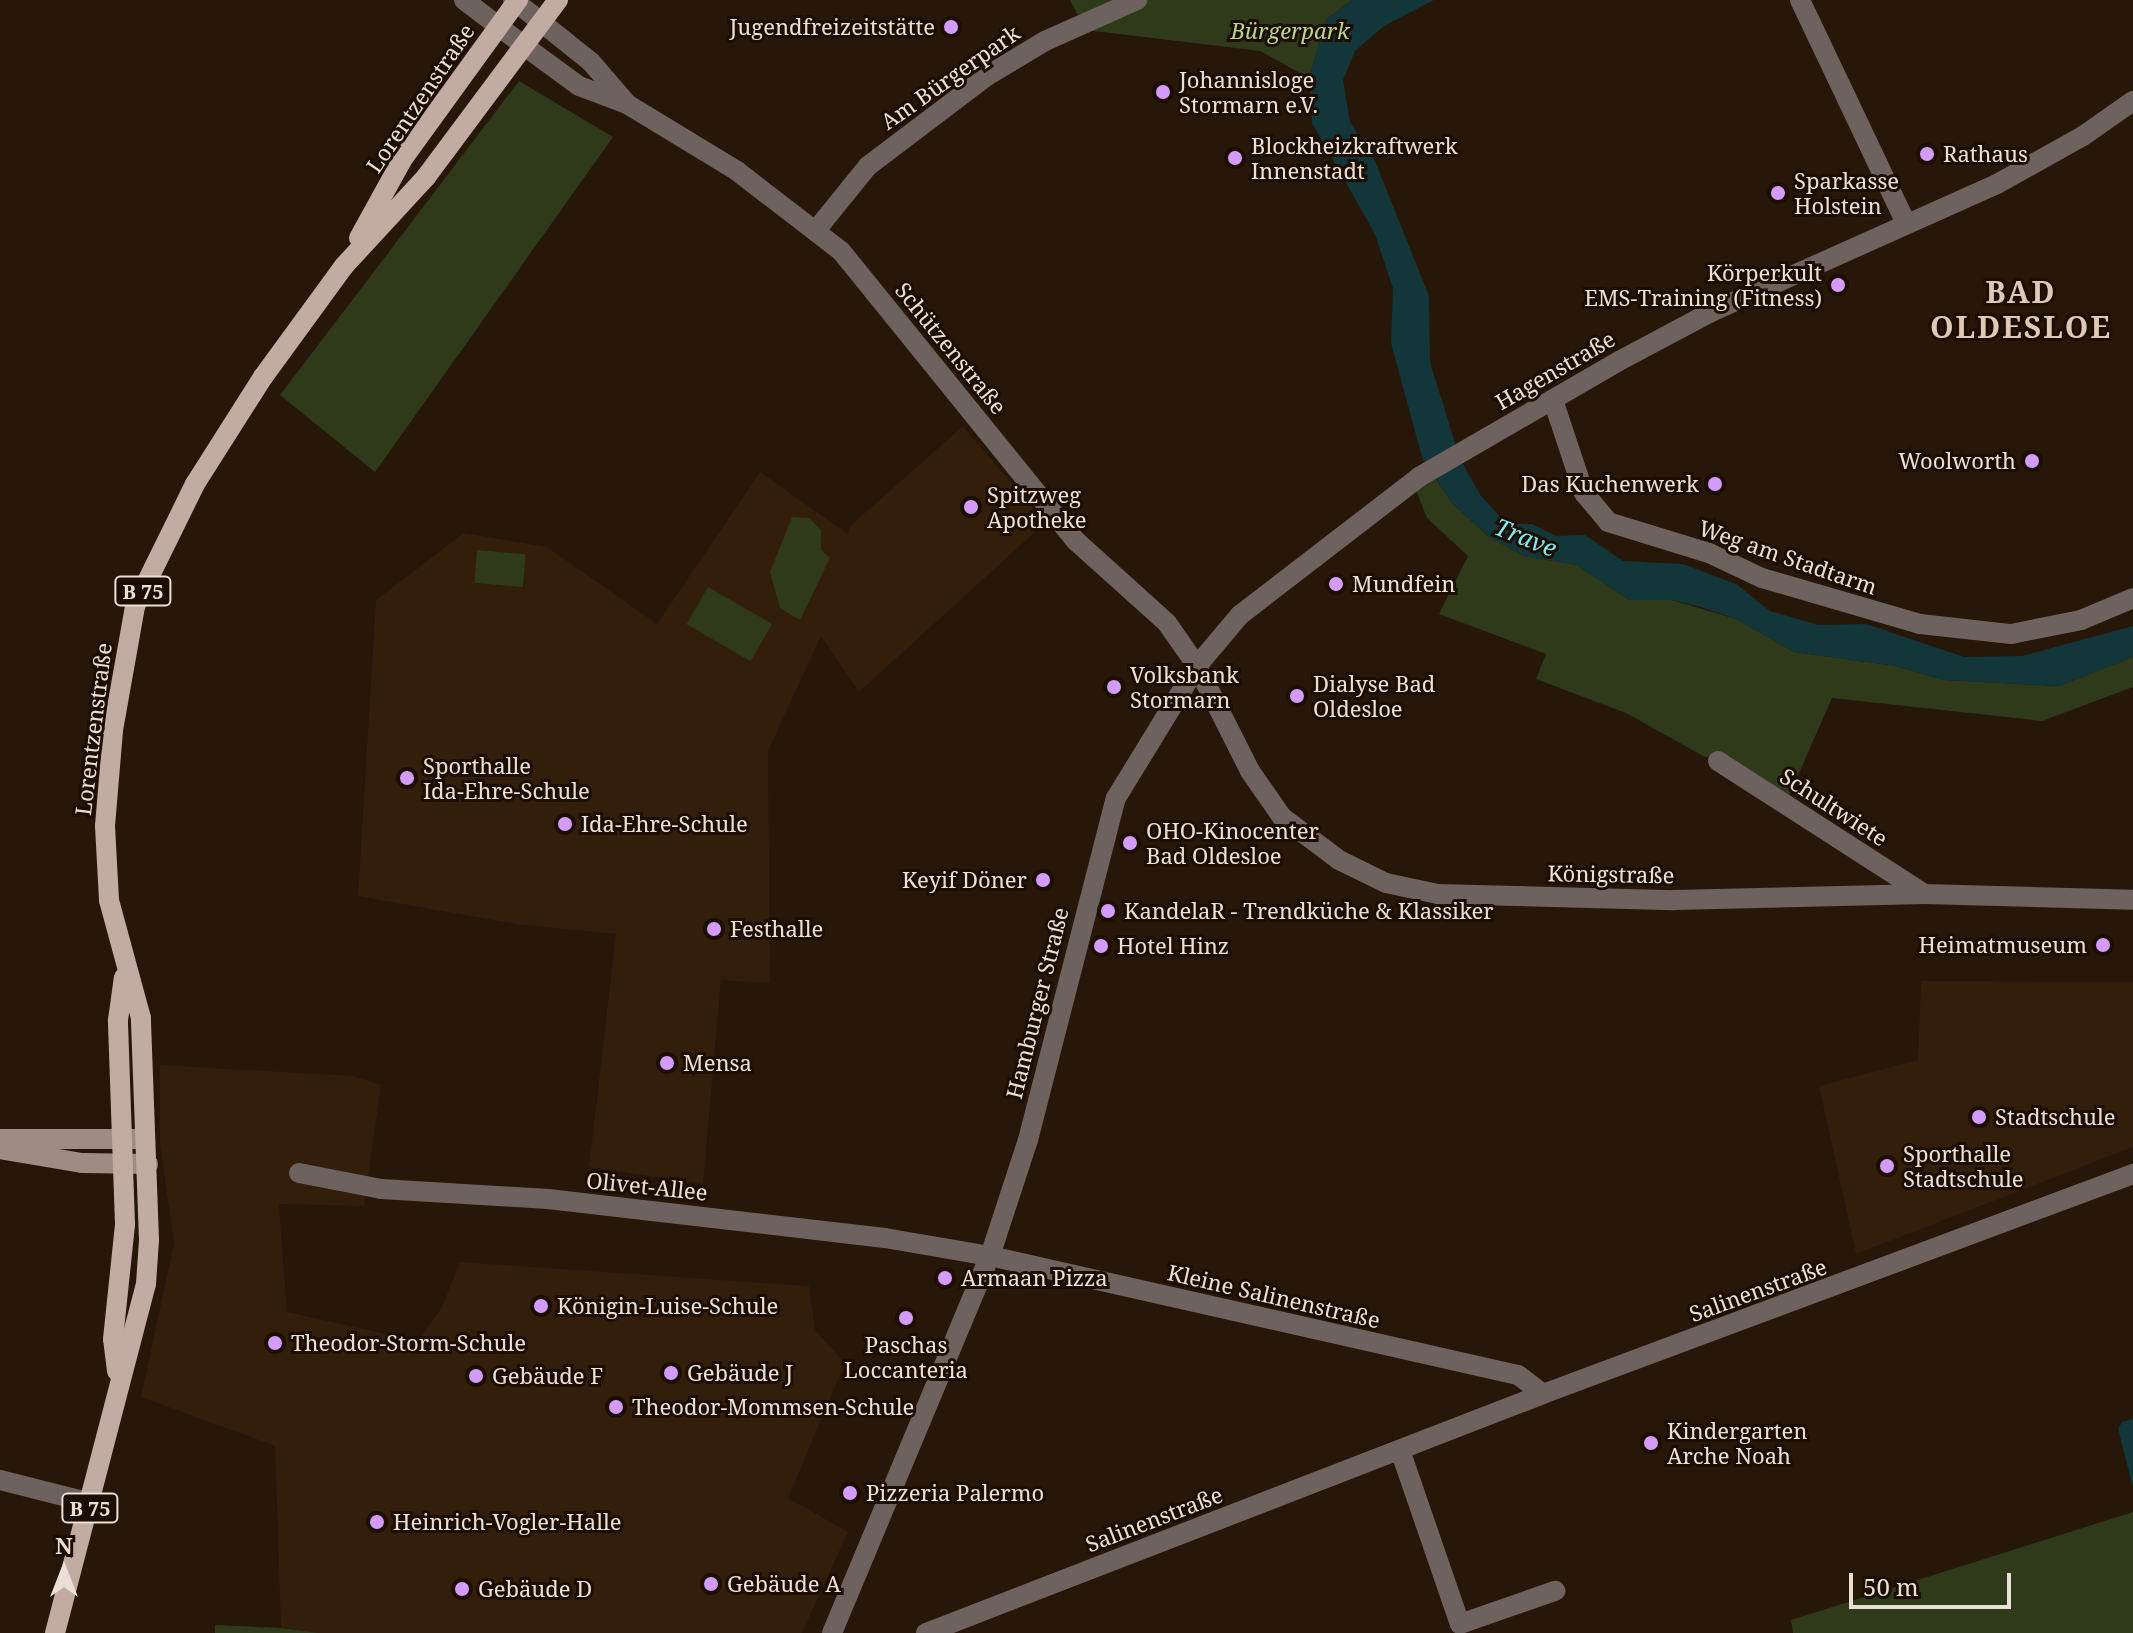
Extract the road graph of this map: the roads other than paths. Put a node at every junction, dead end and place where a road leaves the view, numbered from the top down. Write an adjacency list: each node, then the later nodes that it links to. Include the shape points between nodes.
1 (464, 0): 7 (street, Schützenstraße)
2 (558, 0): 6 (main road, B 75)
3 (1137, 0): 12 (street, Am Bürgerpark, via 1045,41 987,76 868,166)
4 (1800, 0): 11 (street)
5 (516, 1): 6 (street, Schützenstraße); 7 (main road, Lorentzenstraße / B 75)
6 (541, 22): 8 (main road, Lorentzenstraße / B 75); 10 (street, Schützenstraße, via 591,62)
7 (498, 27): 8 (street, Schützenstraße); 13 (main road, Lorentzenstraße / B 75, via 402,160)
8 (523, 45): 10 (street, Schützenstraße, via 579,86); 13 (main road, Lorentzenstraße / B 75, via 426,177)
9 (2133, 101): 11 (street, Hagenstraße, via 1997,184)
10 (627, 104): 12 (street, Schützenstraße, via 737,171)
11 (1906, 223): 14 (street, Hagenstraße, via 1711,312)
12 (817, 229): 17 (street, Schützenstraße, via 854,265 1076,541 1167,623)
13 (344, 266): 21 (main road, Lorentzenstraße / B 75, via 195,484 135,606 113,730 105,826 109,900)
14 (1553, 400): 15 (street, Hagenstraße); 16 (street, Weg am Stadtarm, via 1584,493 1608,522 1709,553 1777,583 1920,624 2011,634 2081,620)
15 (1419, 477): 17 (street, Hamburger Straße, via 1240,615)
16 (2133, 598)
17 (1197, 666): 19 (street, Königstraße, via 1250,771 1282,817 1339,860 1386,883 1438,894 1674,900); 30 (street, Hamburger Straße, via 1129,772 1105,826 1036,1112)
18 (1718, 761): 19 (street, Schultwiete)
19 (1924, 894): 20 (street, Königstraße)
20 (2133, 900)
21 (125, 969): 23 (main road, Lorentzenstraße / B 75, via 118,1020); 24 (main road, Lorentzenstraße / B 75, via 141,1018)
22 (0, 1139): 23 (main road)
23 (123, 1139): 24 (main road); 26 (main road, Lorentzenstraße / B 75)
24 (148, 1139): 27 (main road, Lorentzenstraße / B 75)
25 (0, 1149): 26 (main road, via 82,1163)
26 (124, 1164): 27 (main road); 31 (main road, Lorentzenstraße / B 75, via 125,1224 113,1339)
27 (148, 1164): 31 (main road, Lorentzenstraße / B 75, via 146,1284)
28 (299, 1173): 30 (street, Olivet-Allee, via 381,1189 548,1199 885,1238)
29 (2133, 1174): 32 (street, Salinenstraße)
30 (990, 1256): 32 (street, Kleine Salinenstraße, via 1518,1375); 38 (street, Hamburger Straße)
31 (118, 1381): 35 (main road, Lorentzenstraße / B 75)
32 (1543, 1394): 33 (street, Salinenstraße)
33 (1400, 1450): 36 (street, via 1460,1624); 39 (street, Salinenstraße)
34 (0, 1480): 35 (street)
35 (91, 1503): 37 (main road, Lorentzenstraße / B 75)
36 (1555, 1591)
37 (55, 1633)
38 (832, 1633)
39 (926, 1633)

